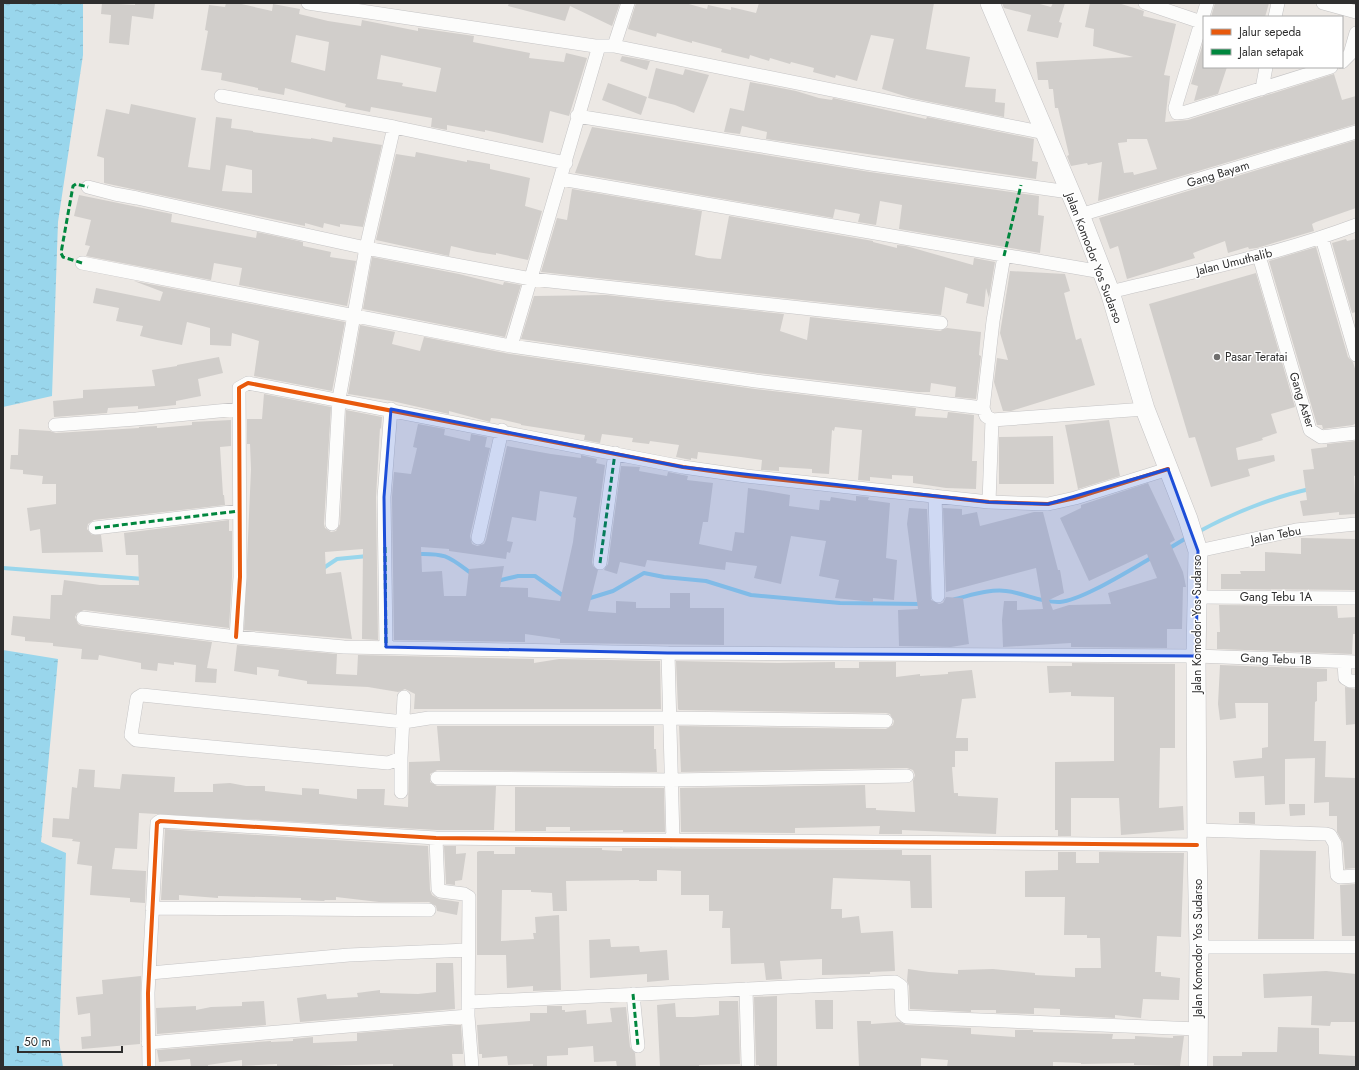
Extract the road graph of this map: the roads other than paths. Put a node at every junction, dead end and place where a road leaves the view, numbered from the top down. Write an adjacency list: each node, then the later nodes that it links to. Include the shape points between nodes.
1 (308, 3): 7 (street)
2 (628, 3): 14 (street)
3 (1145, 3): 11 (street)
4 (1207, 3): 11 (street)
5 (1278, 3): 10 (street)
6 (1324, 3): 9 (street)
7 (324, 4): 13 (street)
8 (987, 4): 23 (street, Jalan Komodor Yos Sudarso)
9 (1356, 12)
10 (1275, 16)
11 (1201, 22): 18 (street, via 1175,111 1186,112)
12 (1356, 33): 15 (street, via 1350,54)
13 (599, 46): 14 (street); 20 (street)
14 (614, 46): 23 (street)
15 (1343, 61)
16 (1266, 68): 18 (street)
17 (1328, 68): 18 (street)
18 (1262, 89)
19 (221, 96): 21 (street)
20 (578, 116): 24 (street); 27 (street, via 871,164)
21 (394, 127): 24 (street); 31 (street)
22 (1356, 132): 28 (street, Gang Bayam)
23 (1045, 133): 27 (street, Jalan Komodor Yos Sudarso)
24 (566, 163): 25 (street)
25 (560, 179): 32 (street); 36 (street)
26 (88, 187): 31 (street)
27 (1069, 192): 28 (street, Jalan Komodor Yos Sudarso)
28 (1080, 215): 35 (street, Jalan Komodor Yos Sudarso)
29 (1356, 225): 30 (street, Jalan Umuthalib)
30 (1322, 238): 33 (street, Jalan Umuthalib); 39 (street)
31 (366, 248): 36 (street); 38 (street)
32 (1004, 256): 35 (street); 44 (street, via 993,320)
33 (1259, 256): 37 (street, Jalan Umuthalib); 51 (street, Gang Aster, via 1310,430 1321,436)
34 (82, 263): 38 (street)
35 (1102, 272): 37 (street, Jalan Komodor Yos Sudarso)
36 (531, 279): 40 (street); 41 (street)
37 (1110, 292): 47 (street, Jalan Komodor Yos Sudarso)
38 (356, 315): 41 (street); 43 (street)
39 (1350, 315): 42 (street)
40 (941, 323)
41 (511, 346): 44 (street, via 756,381)
42 (1356, 355)
43 (340, 399): 45 (street, via 248,383 239,388); 46 (street); 57 (street)
44 (983, 408): 48 (street, via 986,416)
45 (239, 409): 49 (street); 56 (street)
46 (391, 409): 50 (street); 68 (street, via 384,497)
47 (1145, 409): 48 (street); 53 (street, Jalan Komodor Yos Sudarso)
48 (992, 420): 55 (street)
49 (55, 425)
50 (502, 430): 52 (street); 60 (street)
51 (1356, 433)
52 (615, 453): 54 (street, via 683,467 746,476); 62 (street)
53 (1168, 470): 55 (street, via 1048,504); 61 (street, Jalan Komodor Yos Sudarso)
54 (935, 496): 55 (street); 63 (street)
55 (988, 502)
56 (239, 511): 59 (street); 67 (street, via 240,577)
57 (332, 524)
58 (1356, 524): 61 (street, Jalan Tebu, via 1296,530)
59 (95, 528)
60 (478, 538)
61 (1197, 548): 64 (street, Jalan Komodor Yos Sudarso)
62 (600, 563)
63 (938, 596)
64 (1197, 597): 65 (street, Gang Tebu 1A); 70 (street, Jalan Komodor Yos Sudarso)
65 (1356, 598)
66 (83, 618): 67 (street, Gang Tebu 1B)
67 (236, 637): 68 (street, Gang Tebu 1B, via 344,647)
68 (386, 647): 69 (street, Gang Tebu 1B)
69 (668, 653): 70 (street, Gang Tebu 1B); 74 (street)
70 (1196, 656): 71 (street, Gang Tebu 1B); 83 (street, Jalan Komodor Yos Sudarso)
71 (1350, 662): 72 (street, via 1345,678)
72 (1356, 681)
73 (404, 697): 76 (street)
74 (669, 718): 75 (street); 76 (street, via 429,718); 80 (street)
75 (886, 721)
76 (404, 722): 77 (street); 77 (street, via 142,695 137,698 135,704 131,735 136,740 383,764)
77 (401, 758): 81 (street)
78 (907, 776): 80 (street)
79 (437, 778): 80 (street)
80 (672, 780): 84 (street)
81 (401, 792)
82 (436, 838): 84 (street); 86 (street, via 160,821 157,823); 90 (street, via 438,889 469,897)
83 (1196, 838): 84 (street); 85 (street, via 1271,831 1330,835 1335,844 1337,874 1340,877); 88 (street, Jalan Komodor Yos Sudarso)
84 (673, 841)
85 (1356, 876)
86 (152, 908): 87 (street); 91 (street)
87 (429, 910)
88 (1199, 947): 89 (street); 96 (street, Jalan Komodor Yos Sudarso)
89 (1356, 947)
90 (468, 950): 91 (street, via 349,955); 94 (street)
91 (150, 973): 97 (street)
92 (746, 989): 93 (street); 96 (street, via 895,982 901,986 902,1013 906,1017); 99 (street)
93 (633, 994): 94 (street); 98 (street)
94 (469, 1002): 95 (street)
95 (468, 1016): 97 (street); 101 (street)
96 (1198, 1029): 102 (street, Jalan Komodor Yos Sudarso)
97 (148, 1043): 100 (street)
98 (638, 1046)
99 (748, 1064)
100 (149, 1067)
101 (472, 1067)
102 (1198, 1067)

